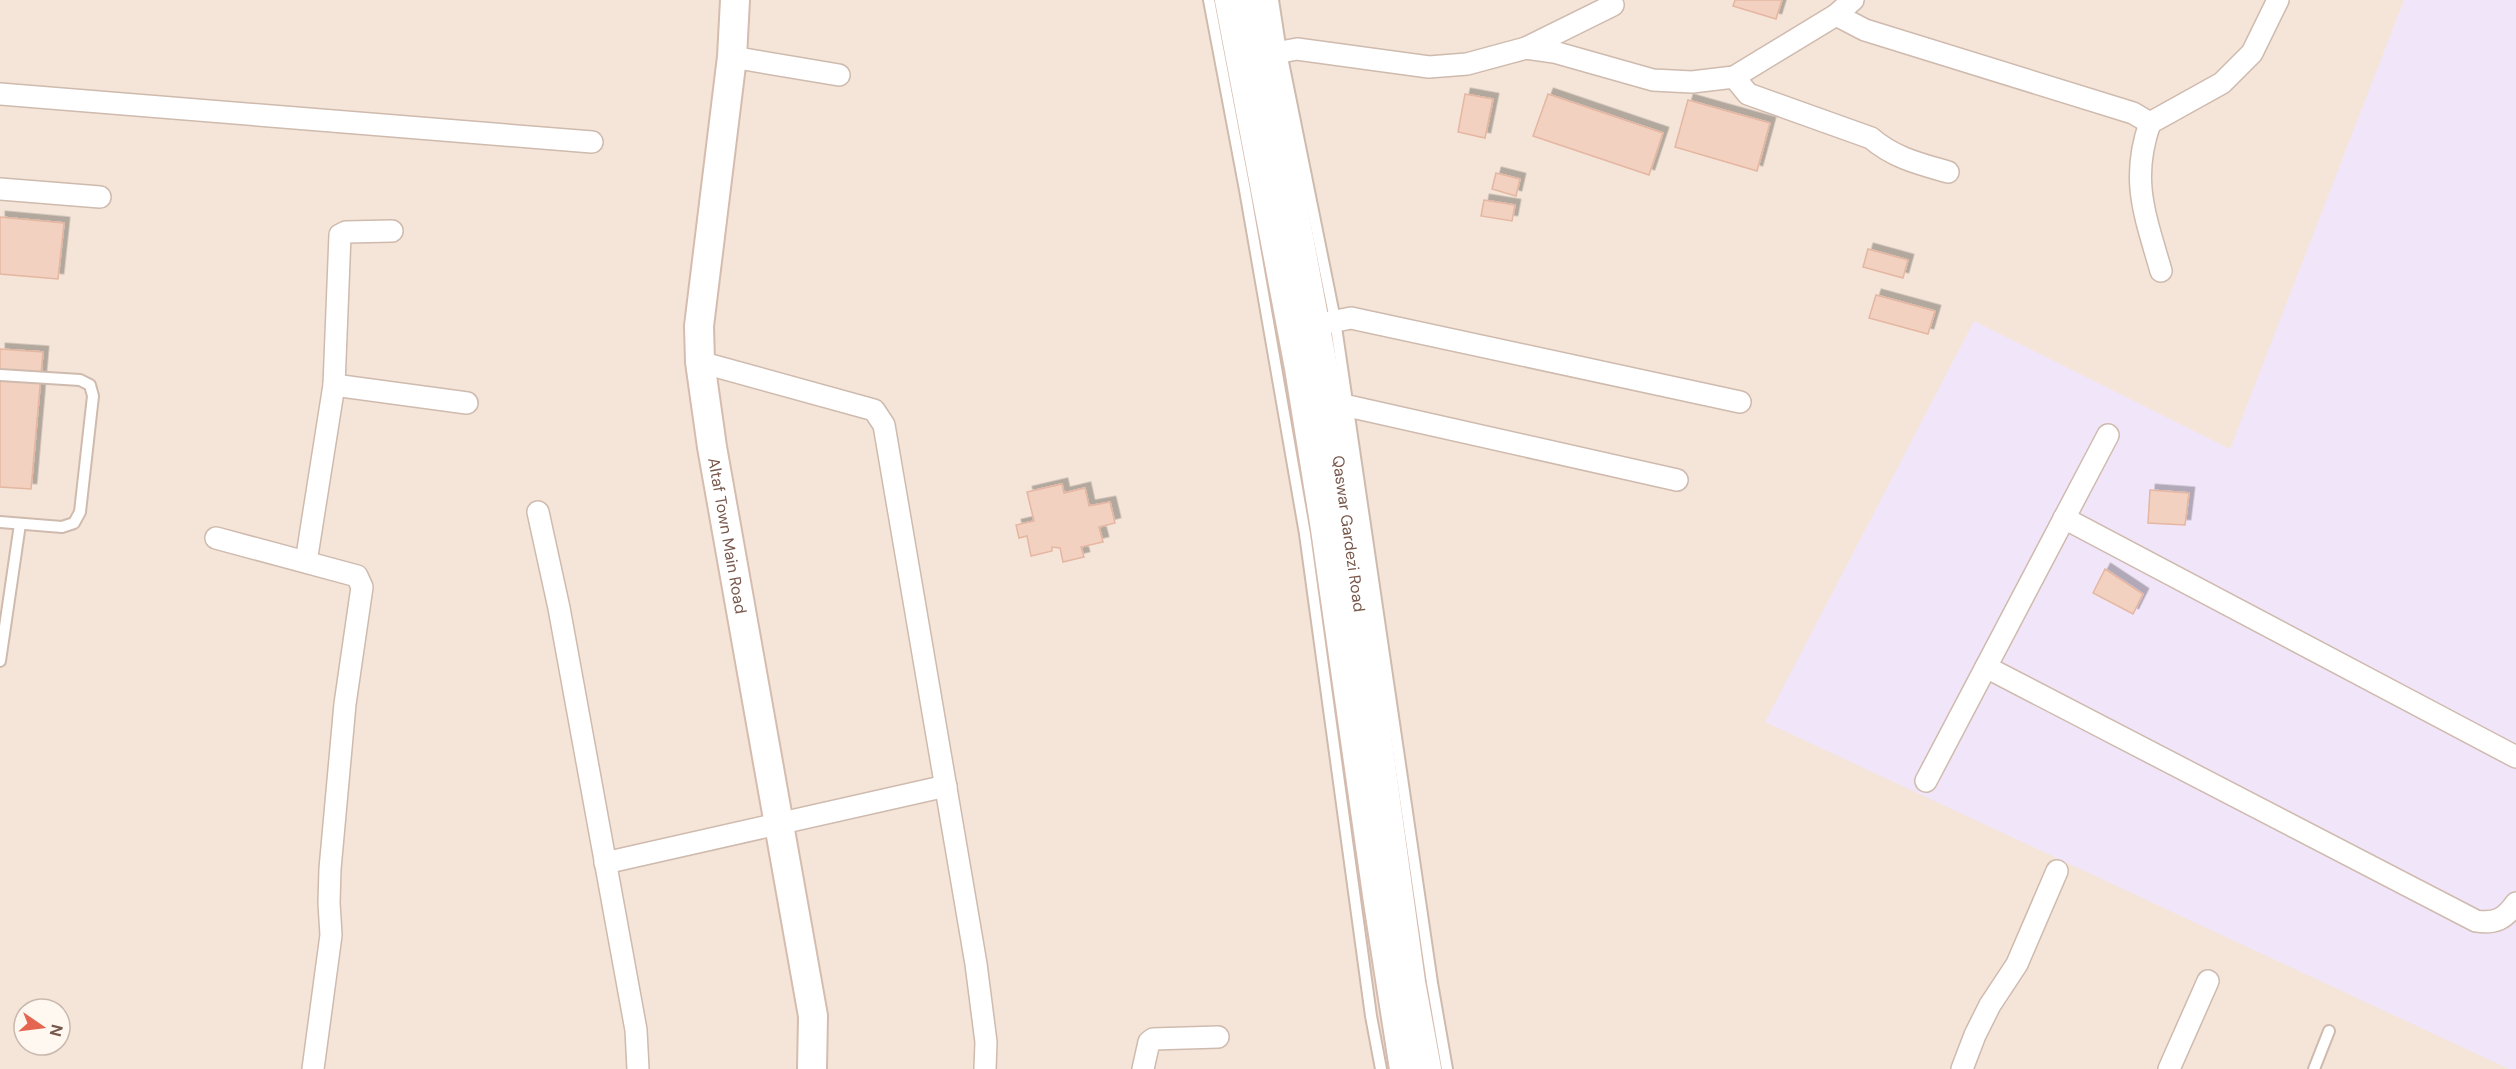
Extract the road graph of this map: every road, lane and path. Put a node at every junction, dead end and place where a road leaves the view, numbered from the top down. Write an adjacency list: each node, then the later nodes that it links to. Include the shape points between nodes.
1 (735, 0): 12 (main road, Altaf Town Main Road)
2 (1209, 0): 26 (lane)
3 (1228, 0): 26 (main road)
4 (1255, 0): 15 (main road, Qaswar Gardezi Road)
5 (1273, 0): 11 (lane)
6 (1853, 0): 9 (street)
7 (2278, 0): 17 (street, via 2252,53 2222,83)
8 (1613, 5): 10 (street)
9 (1836, 15): 14 (street); 17 (street, via 1865,30 2133,113)
10 (1526, 48): 11 (street, via 1467,64 1429,67 1296,49); 14 (street, via 1554,51 1653,80 1692,82)
11 (1281, 52): 15 (lane)
12 (732, 57): 13 (street); 25 (main road, Altaf Town Main Road, via 699,326)
13 (839, 75)
14 (1734, 77): 19 (street, via 1748,94 1871,138 1901,158)
15 (1280, 87): 24 (main road, Qaswar Gardezi Road)
16 (0, 94): 18 (street)
17 (2150, 123): 23 (street, via 2139,170 2142,206)
18 (592, 142)
19 (1948, 172)
20 (0, 189): 21 (street)
21 (100, 197)
22 (392, 231): 28 (street, via 340,235)
23 (2162, 271)
24 (1325, 323): 29 (street, via 1351,318); 31 (lane); 60 (main road, Qaswar Gardezi Road, via 1335,431 1411,982)
25 (700, 362): 45 (street, via 874,410 881,418); 46 (main road, Altaf Town Main Road)
26 (1288, 370): 38 (main road)
27 (0, 375): 37 (lane, via 80,380 90,385 93,396 80,512 74,523 62,527)
28 (334, 385): 30 (street); 40 (street)
29 (1740, 402)
30 (467, 404)
31 (1348, 406): 33 (street); 61 (lane)
32 (2108, 435): 35 (street)
33 (1677, 480)
34 (538, 512): 47 (street)
35 (2064, 518): 42 (street); 43 (street)
36 (0, 522): 37 (lane)
37 (20, 524): 41 (lane)
38 (1315, 532): 58 (lane, via 1371,1016); 59 (main road)
39 (216, 538): 40 (street)
40 (306, 562): 53 (street, via 357,576 362,586 345,704 330,868 331,935)
41 (0, 661)
42 (1986, 667): 44 (street); 49 (street, via 2476,921 2499,921)
43 (2516, 758)
44 (1926, 781)
45 (946, 786): 46 (street); 56 (street, via 976,964 986,1042)
46 (780, 823): 47 (street); 55 (main road, Altaf Town Main Road, via 813,1016)
47 (605, 863): 54 (street, via 636,1030)
48 (2057, 871): 62 (street, via 2017,964 1990,1005)
49 (2516, 903)
50 (2208, 981): 63 (street)
51 (2329, 1031): 64 (lane)
52 (1218, 1037): 57 (street, via 1153,1040 1146,1047)
53 (313, 1069)
54 (638, 1069)
55 (812, 1069)
56 (984, 1069)
57 (1143, 1069)
58 (1381, 1069)
59 (1404, 1069)
60 (1428, 1069)
61 (1447, 1069)
62 (1962, 1069)
63 (2169, 1069)
64 (2314, 1069)

